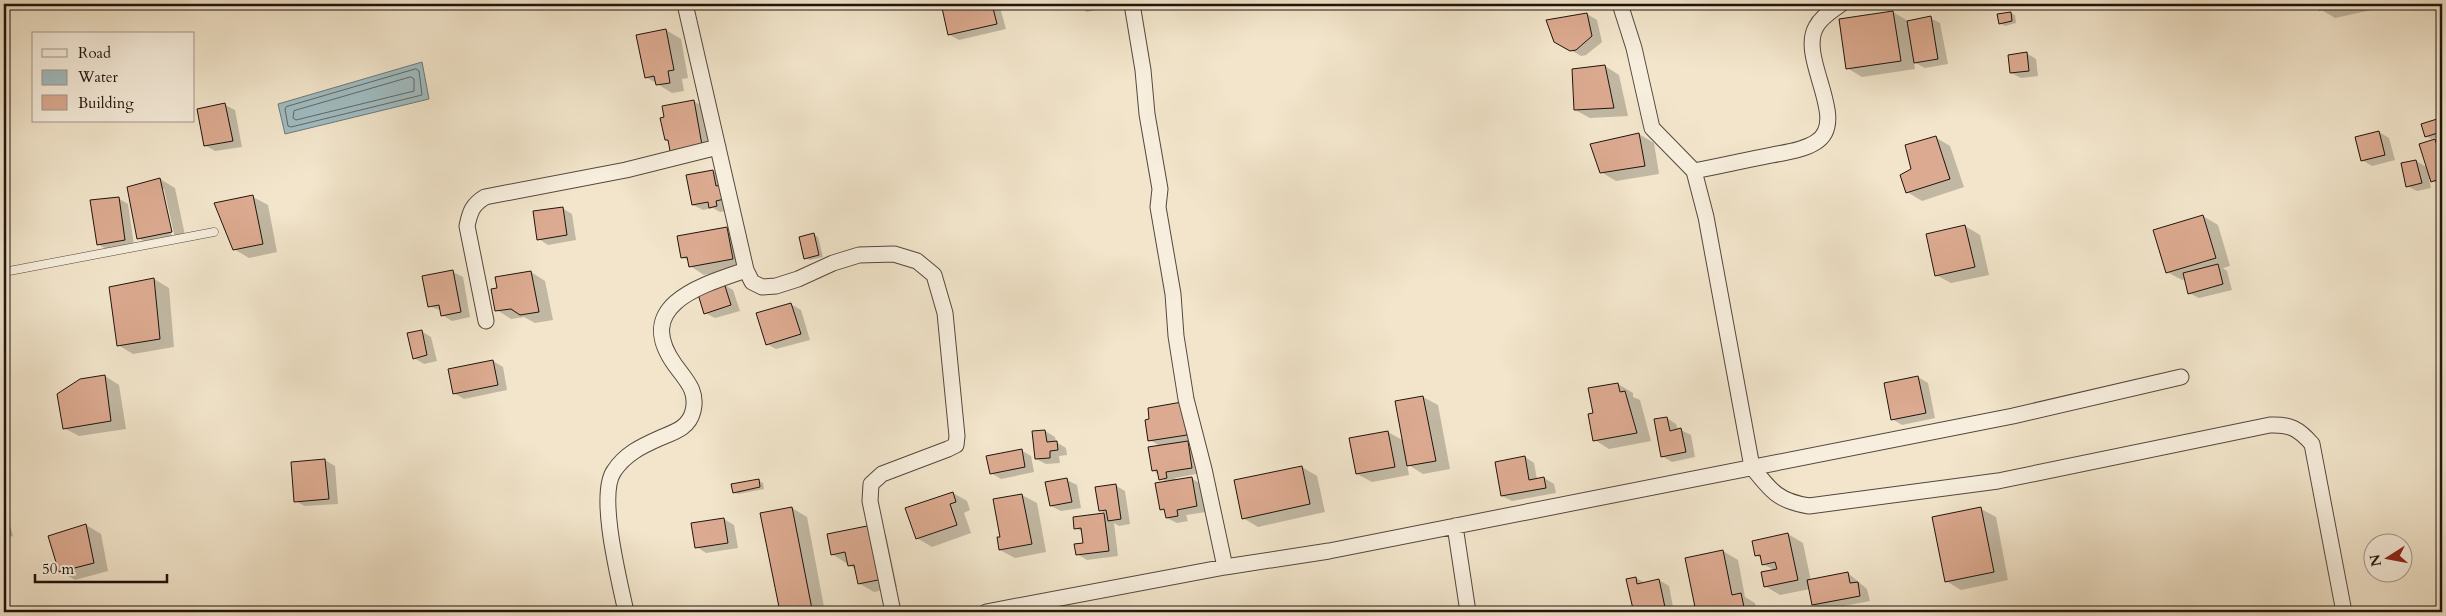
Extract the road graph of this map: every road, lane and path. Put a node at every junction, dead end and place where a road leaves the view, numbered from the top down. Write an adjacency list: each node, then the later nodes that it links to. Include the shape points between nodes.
1 (686, 4): 5 (street)
2 (1132, 4): 14 (street, via 1143,70 1146,114 1160,189 1158,207 1186,399)
3 (1620, 4): 6 (street, via 1634,48 1652,128)
4 (1841, 4): 6 (street, via 1821,20 1813,38 1812,53 1828,113 1821,139 1803,148)
5 (718, 147): 8 (street); 10 (street, via 626,170 485,196 475,203 467,226)
6 (1694, 171): 12 (street, via 1706,217)
7 (214, 232): 9 (lane)
8 (746, 270): 15 (street, via 677,299 665,314 662,335 666,353 695,396 690,421 682,429 637,448 613,472 608,496 610,519); 16 (street, via 752,282 762,287 776,286 859,255 894,254 917,260 934,275 946,313 958,436 956,445 882,474 871,484 870,501)
9 (4, 272)
10 (486, 321)
11 (2182, 377): 12 (street, via 2013,416)
12 (1752, 467): 13 (street); 19 (street, via 1773,492 1790,503 1809,506 1998,481 2284,424 2300,430 2312,444)
13 (1455, 526): 14 (street, via 1329,552); 18 (street)
14 (1225, 567): 17 (street)
15 (626, 612)
16 (893, 612)
17 (986, 612)
18 (1468, 612)
19 (2344, 612)

